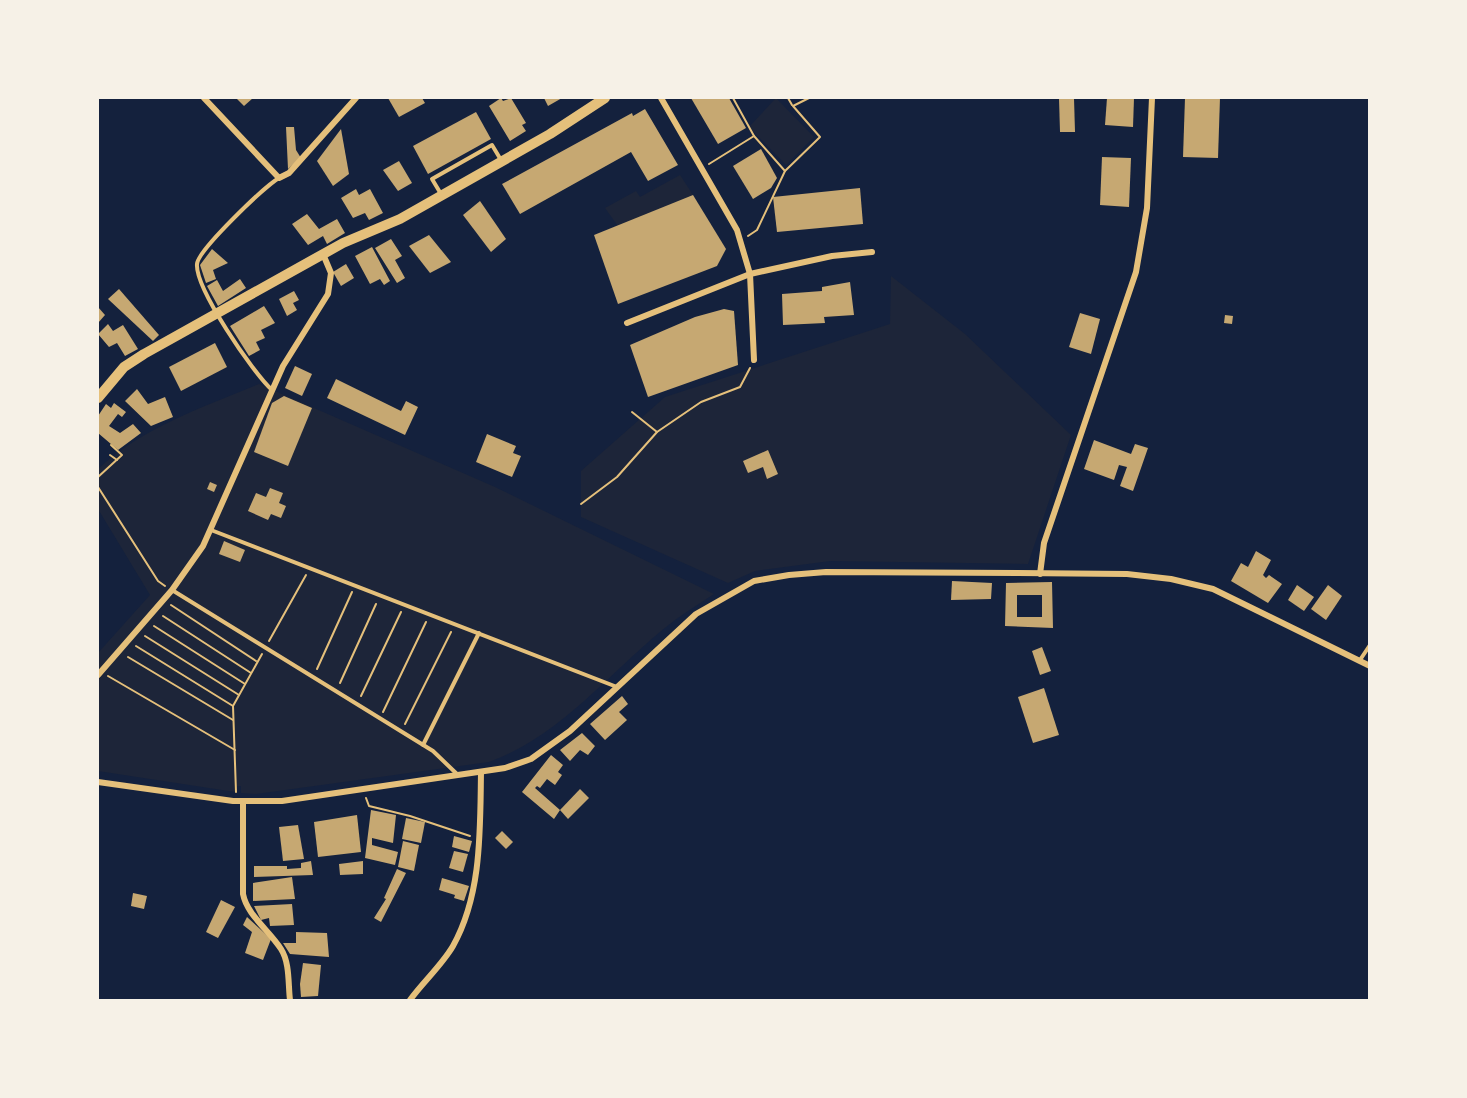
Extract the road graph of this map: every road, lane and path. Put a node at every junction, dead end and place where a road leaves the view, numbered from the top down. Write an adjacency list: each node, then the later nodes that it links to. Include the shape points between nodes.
1 (204, 98): 14 (street)
2 (356, 98): 14 (street, via 289,173)
3 (605, 98): 11 (main road)
4 (662, 98): 12 (street)
5 (733, 98): 10 (path)
6 (788, 98): 9 (path)
7 (809, 98): 9 (path)
8 (1152, 98): 35 (street, via 1147,208 1136,272 1044,543)
9 (793, 106): 13 (path, via 820,137)
10 (754, 136): 12 (path); 13 (path)
11 (502, 162): 15 (main road); 15 (lane, via 492,145 432,179)
12 (701, 169): 16 (street)
13 (785, 171): 16 (path, via 757,230)
14 (279, 178): 20 (lane, via 267,185 197,260 202,286)
15 (441, 195): 18 (main road, via 400,219)
16 (741, 241): 19 (street)
17 (873, 252): 19 (street, via 832,255)
18 (322, 254): 20 (main road); 23 (street, via 332,273 328,294)
19 (750, 274): 21 (street); 22 (street)
20 (216, 314): 23 (lane); 24 (main road, via 130,363)
21 (627, 323)
22 (754, 360): 26 (path, via 740,387 701,402)
23 (272, 390): 33 (street)
24 (98, 398)
25 (632, 412): 26 (path)
26 (657, 432): 32 (path, via 617,477)
27 (111, 446): 29 (path, via 122,455)
28 (110, 455): 29 (path)
29 (117, 460): 30 (path)
30 (98, 477)
31 (98, 487): 37 (path, via 158,581)
32 (581, 504)
33 (211, 530): 34 (lane); 37 (street)
34 (310, 568): 36 (lane); 49 (path)
35 (1040, 574): 51 (street, via 1127,574 1213,589); 58 (street, via 826,572 754,581 696,614)
36 (355, 586): 38 (lane); 56 (path)
37 (172, 590): 39 (street); 49 (lane)
38 (380, 596): 40 (lane); 59 (path)
39 (163, 600): 41 (street); 52 (path)
40 (405, 605): 42 (lane); 61 (path)
41 (154, 611): 43 (street); 55 (path)
42 (430, 614): 44 (lane); 63 (path)
43 (145, 621): 45 (street); 57 (path)
44 (455, 624): 46 (lane); 65 (path)
45 (136, 631): 47 (street); 60 (path)
46 (479, 633): 58 (lane); 66 (lane)
47 (127, 641): 50 (street); 62 (path)
48 (1370, 645): 51 (lane)
49 (266, 647): 52 (path); 56 (lane)
50 (118, 651): 54 (street); 64 (path)
51 (1359, 661): 53 (street)
52 (257, 662): 55 (path)
53 (1370, 666)
54 (99, 673): 67 (path)
55 (251, 673): 57 (path)
56 (314, 677): 59 (lane)
57 (245, 684): 60 (path)
58 (617, 687): 68 (street, via 570,731 531,759)
59 (336, 691): 61 (lane)
60 (239, 695): 62 (path)
61 (358, 704): 63 (lane)
62 (233, 706): 64 (path)
63 (380, 718): 65 (lane)
64 (233, 720): 67 (path)
65 (402, 732): 66 (lane)
66 (423, 745): 69 (lane)
67 (235, 750): 72 (path)
68 (481, 773): 69 (street); 74 (street)
69 (459, 776): 71 (street)
70 (98, 782): 73 (street)
71 (364, 789): 73 (street, via 282,801); 74 (path, via 369,806)
72 (237, 792)
73 (243, 802): 75 (street, via 245,904 286,960)
74 (481, 837): 76 (street, via 472,898 453,946)
75 (290, 1000)
76 (410, 1000)

